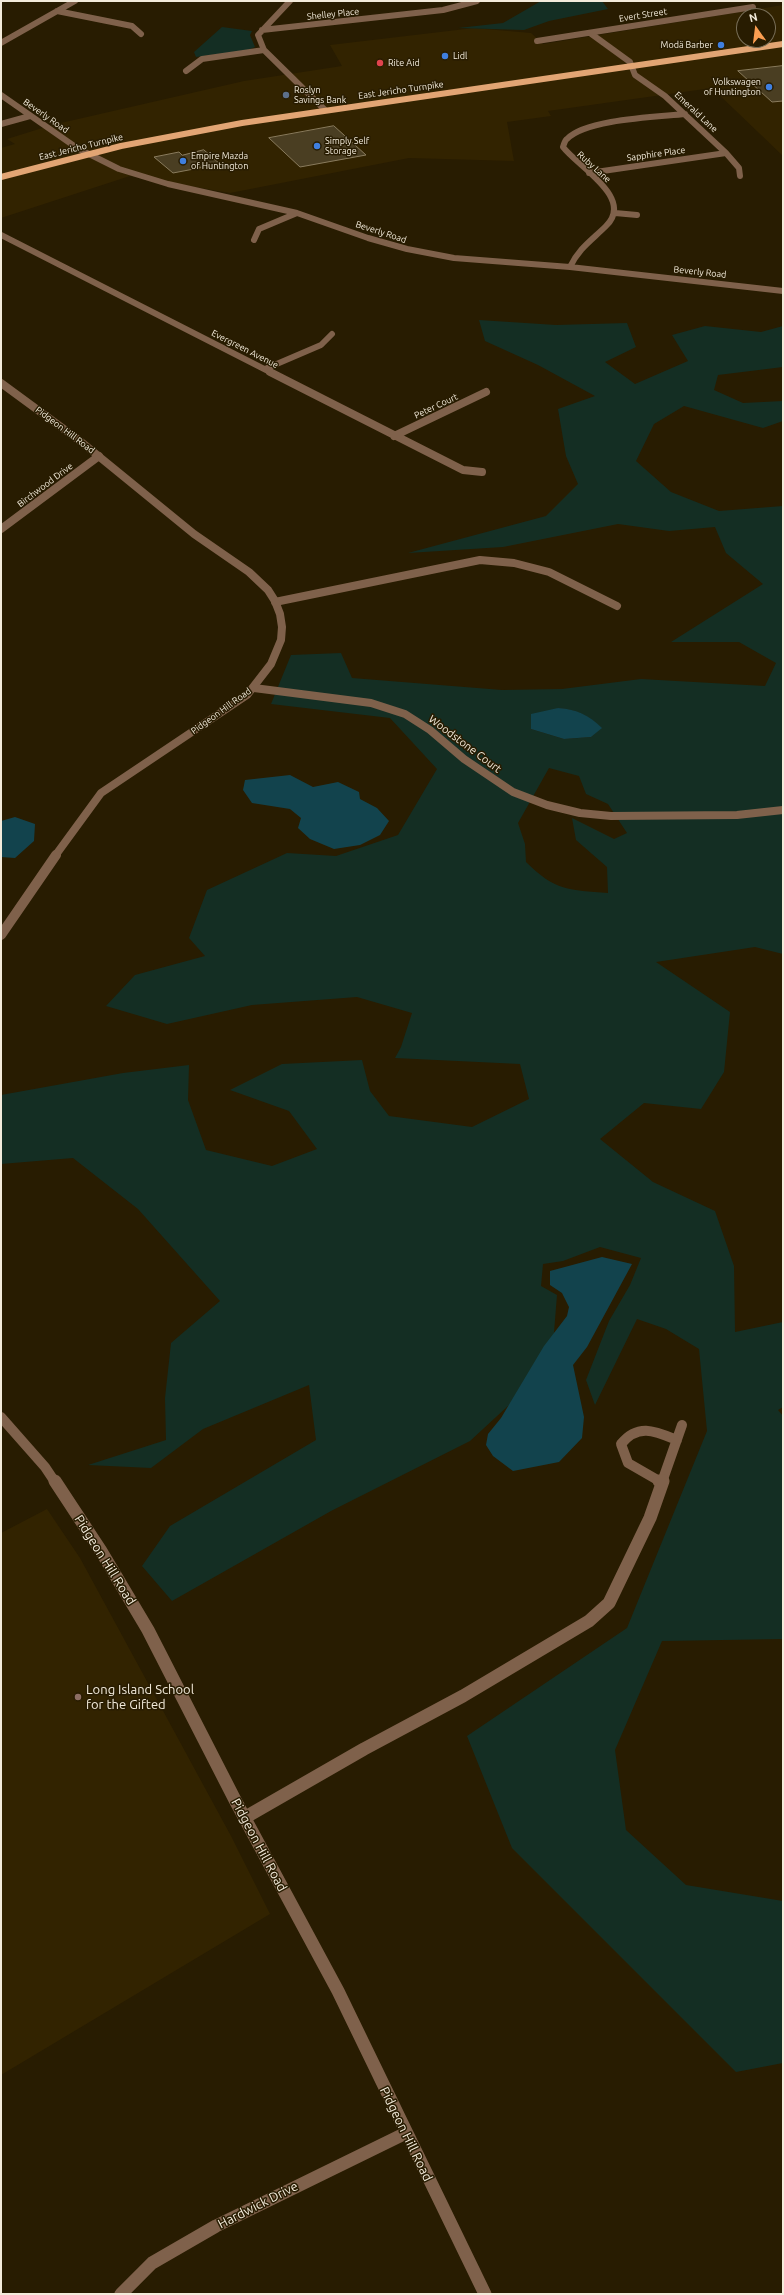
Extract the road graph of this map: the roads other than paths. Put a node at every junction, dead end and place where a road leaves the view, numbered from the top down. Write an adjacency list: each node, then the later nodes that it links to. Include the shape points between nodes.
1 (75, 1): 5 (street)
2 (290, 1): 6 (street)
3 (477, 1): 6 (street, Shelley Place, via 443,10)
4 (753, 7): 7 (street, Evert Street)
5 (57, 11): 8 (street, via 132,26); 10 (street)
6 (262, 30): 12 (street, via 258,35)
7 (590, 33): 9 (street, Evert Street); 13 (street, Emerald Lane, via 630,62)
8 (141, 34)
9 (536, 41)
10 (1, 43)
11 (783, 44): 13 (main road, East Jericho Turnpike)
12 (264, 50): 14 (street, via 202,59); 16 (street)
13 (633, 68): 16 (main road, East Jericho Turnpike); 17 (street, Emerald Lane, via 635,74)
14 (186, 71)
15 (1, 95): 18 (street, Beverly Road)
16 (325, 110): 21 (main road, East Jericho Turnpike, via 180,134)
17 (685, 114): 20 (street, Emerald Lane); 22 (street, Ruby Lane, via 600,125 573,133 566,139 563,147 566,154)
18 (30, 116): 19 (street); 21 (street, Beverly Road)
19 (1, 124)
20 (726, 153): 22 (street, Sapphire Place); 23 (street, Emerald Lane, via 739,168)
21 (86, 154): 24 (main road, East Jericho Turnpike); 25 (street, Beverly Road, via 124,171 168,184)
22 (589, 172): 26 (street, Ruby Lane, via 610,194)
23 (740, 176)
24 (1, 177)
25 (297, 213): 29 (street, via 259,229); 30 (street, Beverly Road, via 368,238 427,254)
26 (615, 213): 27 (street); 30 (street, via 604,228 585,244)
27 (637, 215)
28 (1, 235): 33 (street, Evergreen Avenue)
29 (254, 240)
30 (570, 267): 31 (street, Beverly Road)
31 (783, 291)
32 (332, 334): 33 (street, via 320,345)
33 (265, 369): 36 (street, Evergreen Avenue)
34 (1, 383): 37 (street, Pidgeon Hill Road, via 67,429)
35 (486, 392): 36 (street, Peter Court)
36 (394, 436): 38 (street, Evergreen Avenue, via 463,470)
37 (99, 456): 39 (street, Birchwood Drive); 40 (street, Pidgeon Hill Road, via 194,534 258,580)
38 (482, 472)
39 (1, 529)
40 (275, 602): 41 (street, via 480,560 514,563 549,572); 42 (street, Pidgeon Hill Road, via 281,620 281,641 274,663)
41 (617, 606)
42 (254, 688): 43 (street, Woodstone Court, via 371,703 405,714 513,792 580,813 611,816 737,815); 44 (street, Pidgeon Hill Road, via 102,794 81,818)
43 (783, 810)
44 (1, 935)
45 (1, 1417): 49 (street, Pidgeon Hill Road, via 45,1467 101,1551 148,1630)
46 (682, 1425): 47 (street)
47 (676, 1440): 48 (street); 48 (street, via 651,1429 635,1430 626,1436 621,1444 628,1463)
48 (662, 1484): 49 (street, via 628,1568 609,1604 589,1620 463,1696)
49 (244, 1818): 50 (street, Pidgeon Hill Road, via 338,1991)
50 (406, 2133): 51 (street, Hardwick Drive, via 216,2226 152,2263); 52 (street, Pidgeon Hill Road)
51 (121, 2294)
52 (485, 2294)

